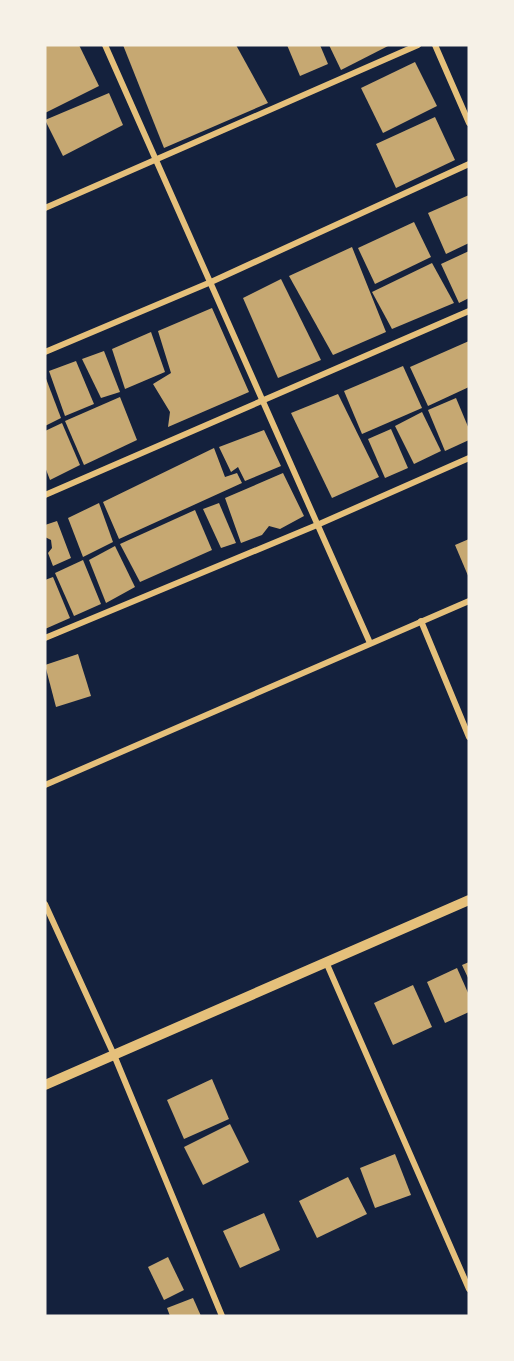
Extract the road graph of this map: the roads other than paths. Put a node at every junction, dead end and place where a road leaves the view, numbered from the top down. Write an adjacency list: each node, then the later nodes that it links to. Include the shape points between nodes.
1 (105, 45): 5 (street)
2 (418, 45): 5 (street)
3 (435, 45): 4 (street)
4 (469, 123)
5 (158, 160): 7 (street); 8 (street)
6 (469, 165): 8 (street)
7 (45, 208)
8 (211, 282): 10 (street); 11 (street)
9 (469, 311): 11 (street)
10 (45, 352)
11 (263, 403): 13 (street); 14 (street)
12 (469, 458): 14 (street)
13 (45, 495)
14 (317, 525): 17 (street); 18 (street)
15 (469, 601): 16 (street)
16 (421, 621): 18 (street); 19 (street)
17 (45, 638)
18 (370, 643): 20 (street)
19 (469, 737)
20 (45, 785)
21 (469, 900): 23 (street)
22 (45, 904): 24 (street)
23 (326, 962): 24 (street); 26 (street)
24 (114, 1054): 25 (street); 27 (street)
25 (45, 1084)
26 (469, 1289)
27 (222, 1316)

